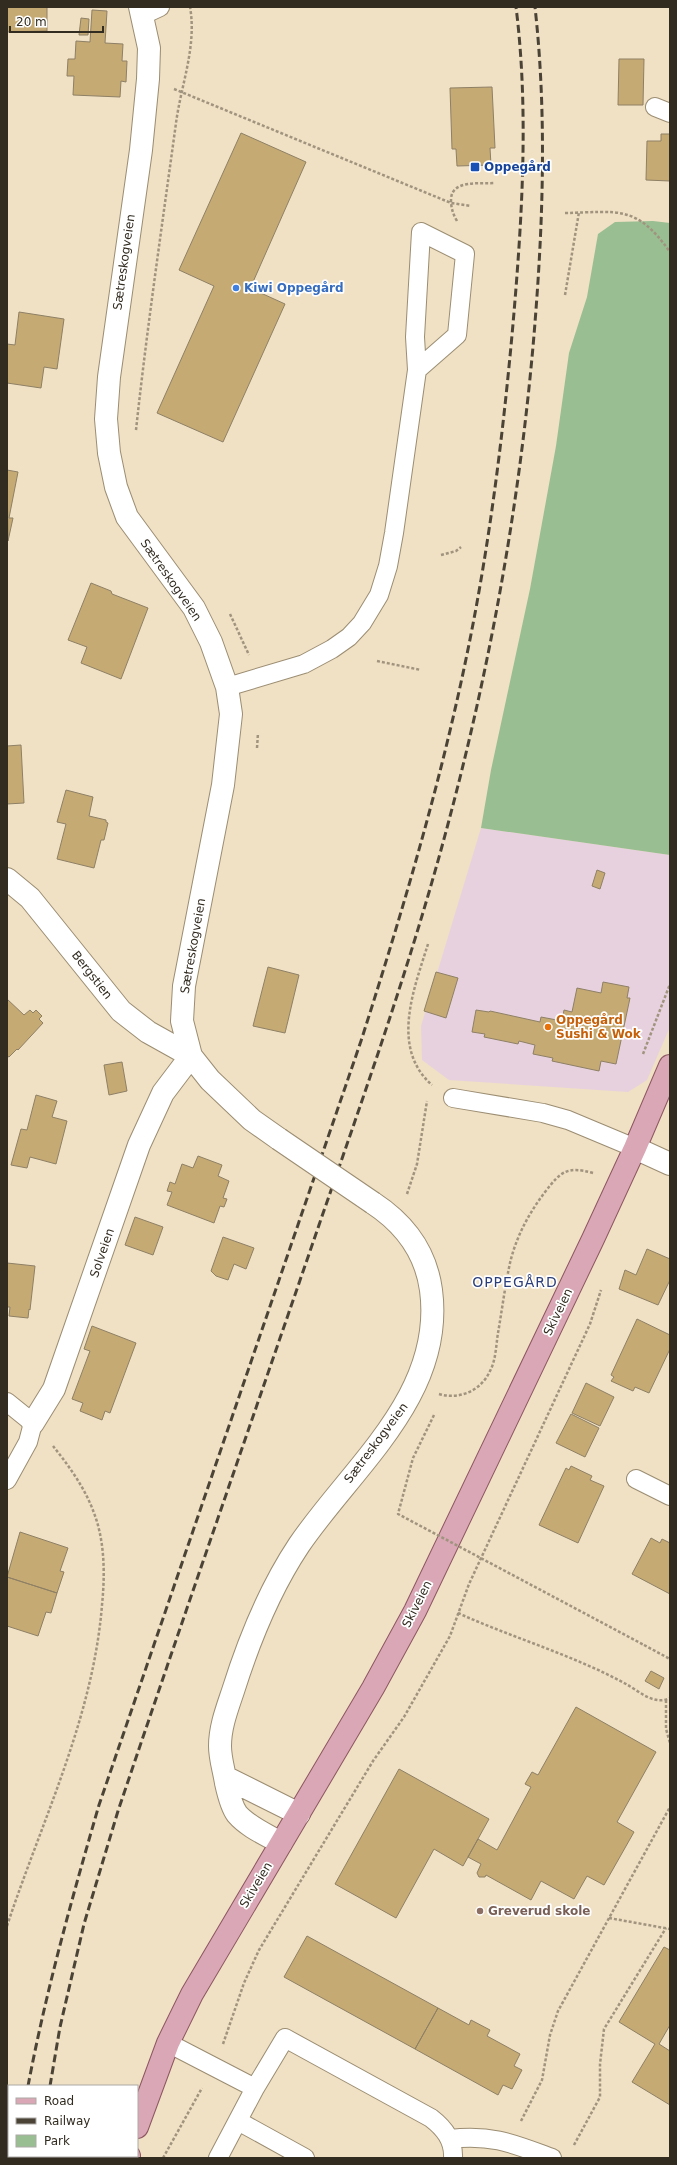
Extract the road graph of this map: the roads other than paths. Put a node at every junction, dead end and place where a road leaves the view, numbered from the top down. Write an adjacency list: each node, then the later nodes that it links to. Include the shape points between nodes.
1 (147, 10): 3 (street, Sætreskogveien, via 148,79 141,150 109,377 106,419 109,453 116,487 128,517 194,608 211,642)
2 (417, 370): 2 (lane, via 457,335 465,254 421,232 415,337); 3 (lane, via 394,533 379,596 362,623 349,637 332,649 304,664)
3 (227, 687): 5 (street, Sætreskogveien, via 231,714 223,786 184,986 182,1021)
4 (7, 879): 5 (street, Bergstien, via 30,898 121,1011 148,1032)
5 (191, 1056): 11 (street, Solveien, via 163,1093 139,1145 54,1389); 15 (street, Sætreskogveien, bridge, via 210,1080 236,1105 279,1139 395,1220 413,1241 424,1261 430,1282 433,1312 427,1356 417,1384 390,1427 298,1547 271,1593 240,1667 223,1724 220,1746)
6 (670, 1066): 8 (main road, Skiveien)
7 (453, 1098): 8 (lane, via 556,1116)
8 (635, 1148): 9 (street); 16 (main road, Skiveien, via 415,1611 373,1688)
9 (670, 1164)
10 (7, 1402): 11 (lane)
11 (33, 1423): 12 (lane, via 28,1442)
12 (7, 1480)
13 (636, 1480): 14 (lane)
14 (670, 1496)
15 (225, 1777): 16 (street); 17 (street, Sætreskogveien, via 236,1813)
16 (298, 1814): 17 (main road, Skiveien)
17 (281, 1843): 18 (main road, Skiveien, via 192,1994)
18 (168, 2043): 19 (lane); 21 (main road, Skiveien)
19 (255, 2088): 20 (lane); 22 (lane, via 285,2038 431,2118 442,2127)
20 (238, 2120): 23 (lane); 24 (lane)
21 (138, 2124)
22 (450, 2140): 25 (lane); 26 (lane, via 473,2136 509,2142)
23 (218, 2158)
24 (305, 2158)
25 (453, 2158)
26 (552, 2158)

